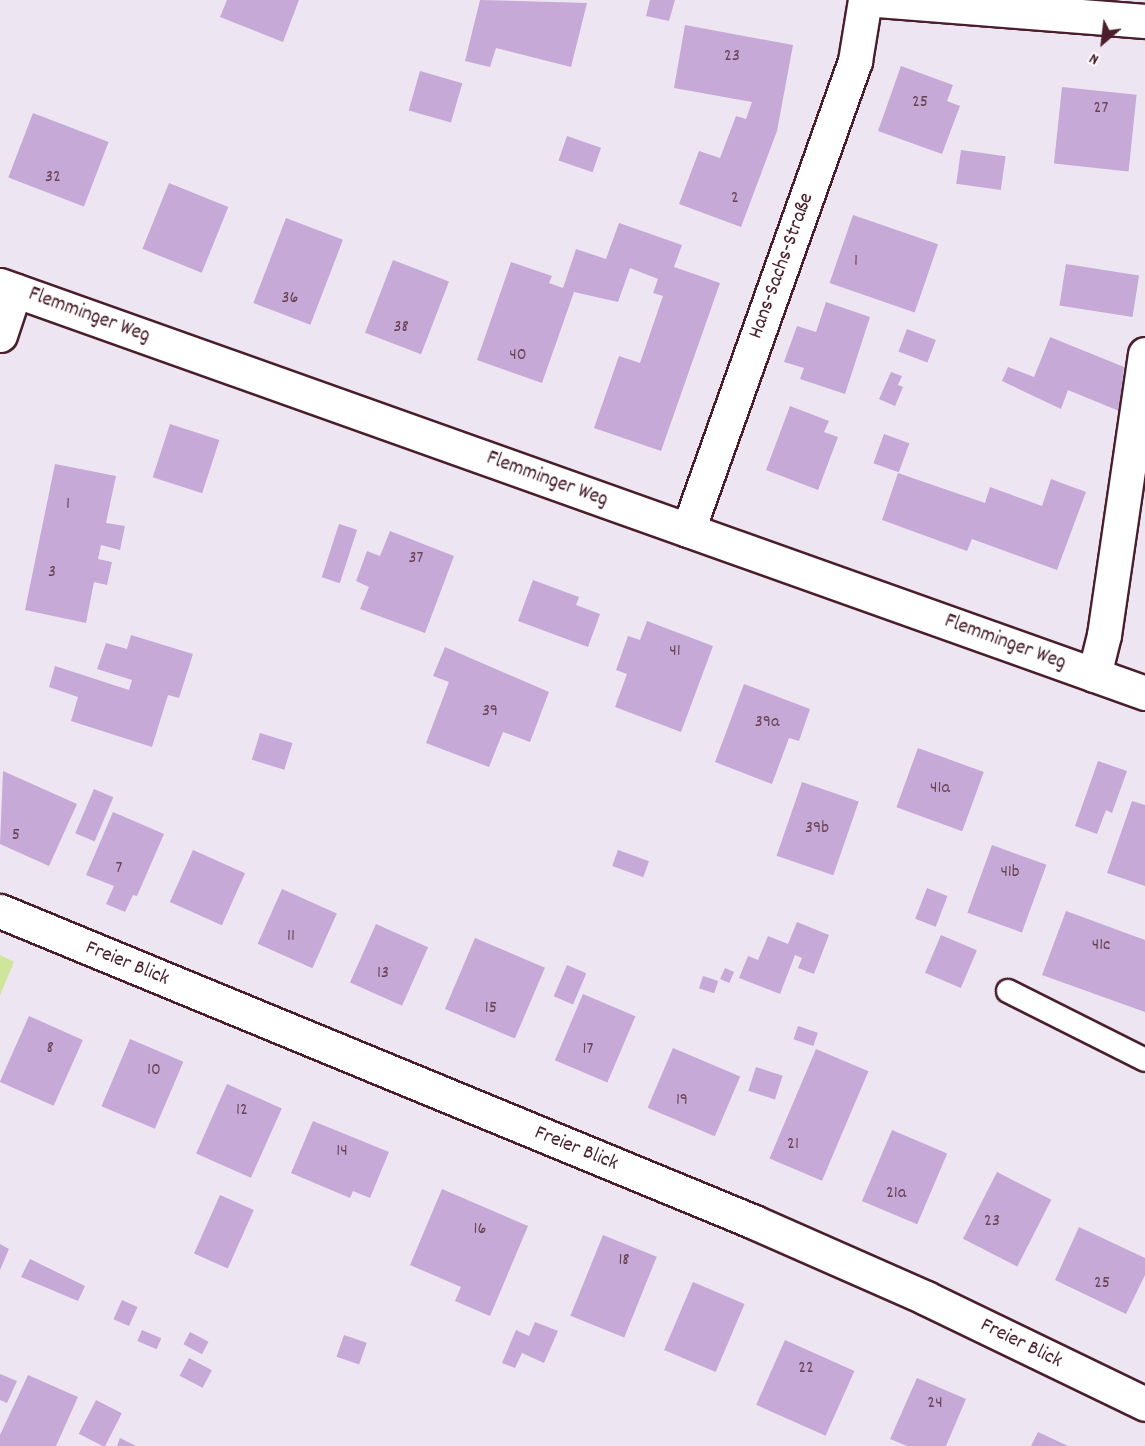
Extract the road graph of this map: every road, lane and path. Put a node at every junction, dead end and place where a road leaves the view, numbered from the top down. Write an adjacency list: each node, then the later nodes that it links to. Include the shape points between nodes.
1 (865, 0): 7 (street, Hans-Sachs-Straße, via 855,61)
2 (878, 0): 3 (street)
3 (1145, 21)
4 (8, 287): 5 (street); 7 (street, Flemminger Weg)
5 (0, 336)
6 (1145, 354): 8 (street, Flemminger Weg, via 1104,635)
7 (688, 530): 8 (street, Flemminger Weg)
8 (1094, 675): 9 (street, Flemminger Weg)
9 (1145, 693)
10 (0, 911): 13 (street, Freier Blick, via 754,1222 926,1298)
11 (1008, 991): 12 (lane)
12 (1145, 1060)
13 (1145, 1404)

